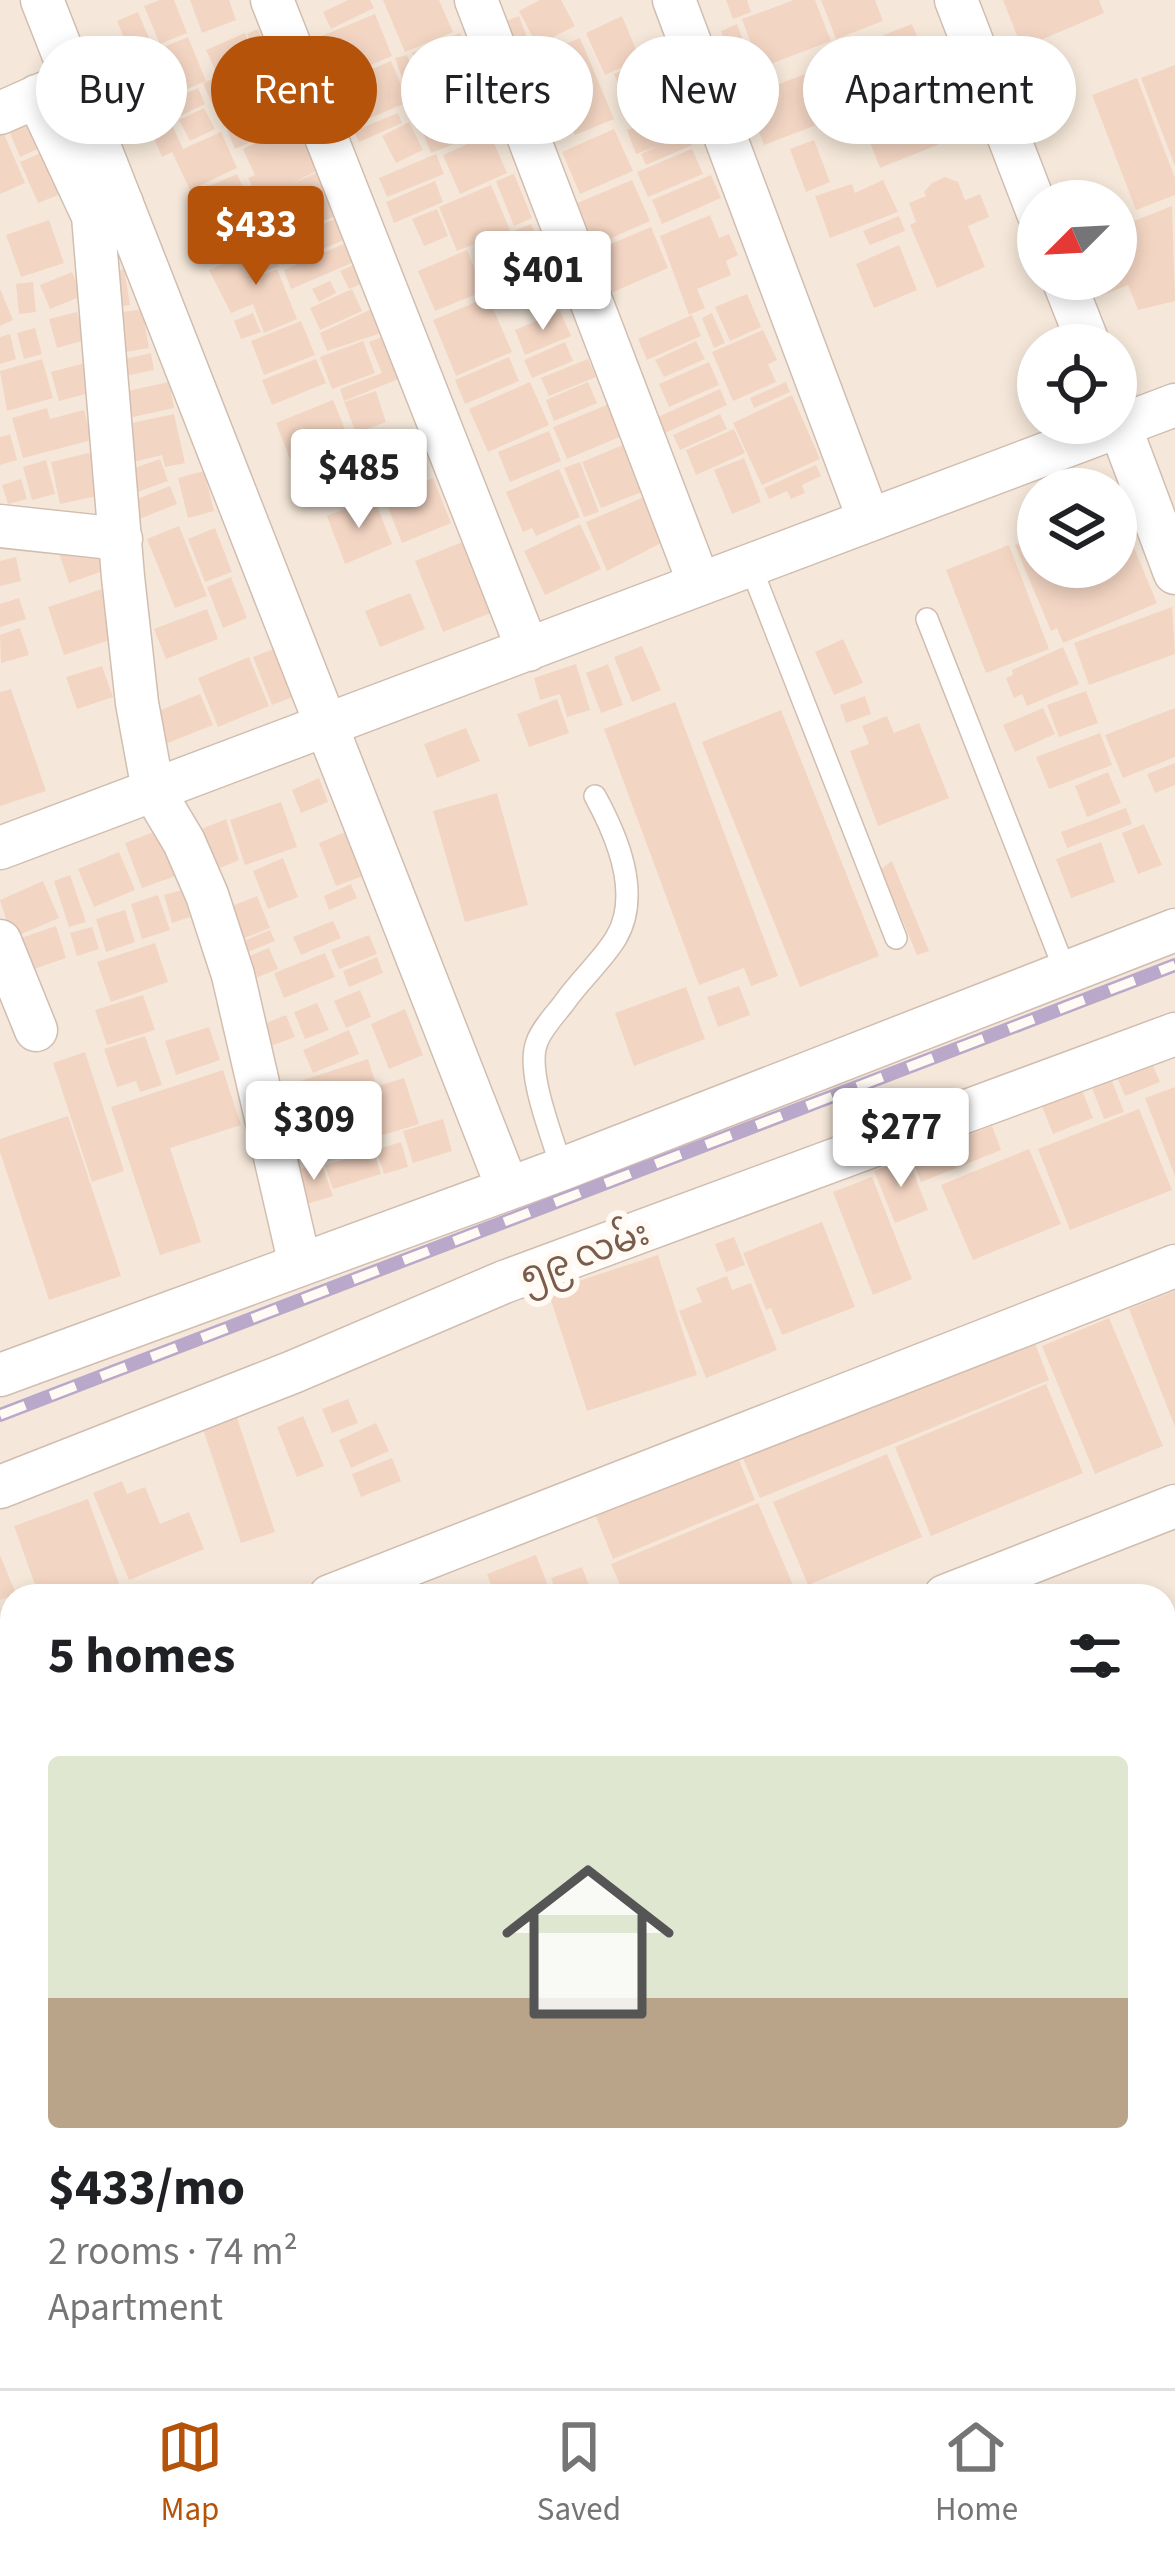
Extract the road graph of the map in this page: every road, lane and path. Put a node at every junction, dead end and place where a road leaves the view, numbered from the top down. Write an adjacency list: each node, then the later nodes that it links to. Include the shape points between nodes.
1 (42, 0): 6 (street)
2 (272, 0): 21 (street)
3 (476, 0): 19 (street)
4 (674, 0): 14 (street)
5 (956, 0): 8 (street)
6 (40, 36)
7 (66, 144): 9 (street)
8 (1025, 180)
9 (107, 210): 16 (street); 22 (street)
10 (1175, 405): 11 (street)
11 (1137, 416)
12 (1060, 444): 14 (street)
13 (1127, 444): 18 (street)
14 (869, 520): 17 (street)
15 (0, 526): 16 (street)
16 (122, 539): 23 (street)
17 (750, 565): 19 (street); 27 (lane)
18 (1175, 573)
19 (699, 584): 21 (street)
20 (927, 619): 29 (lane)
21 (528, 650): 22 (street)
22 (327, 724): 23 (street); 33 (street)
23 (153, 790): 25 (street); 34 (street, via 192,860 233,975)
24 (595, 796): 32 (lane, via 627,881 627,915 536,1043 534,1070)
25 (0, 848)
26 (1175, 930): 29 (street)
27 (896, 938)
28 (0, 940): 30 (street)
29 (1066, 973): 32 (street)
30 (36, 1030)
31 (1175, 1034): 37 (street, ၅၉ လမ်း, via 504,1282)
32 (562, 1169): 33 (street)
33 (508, 1189): 34 (street)
34 (300, 1265): 36 (street)
35 (1175, 1266): 39 (street)
36 (0, 1375)
37 (0, 1487)
38 (1175, 1506): 40 (street)
39 (361, 1584)
40 (976, 1584)

